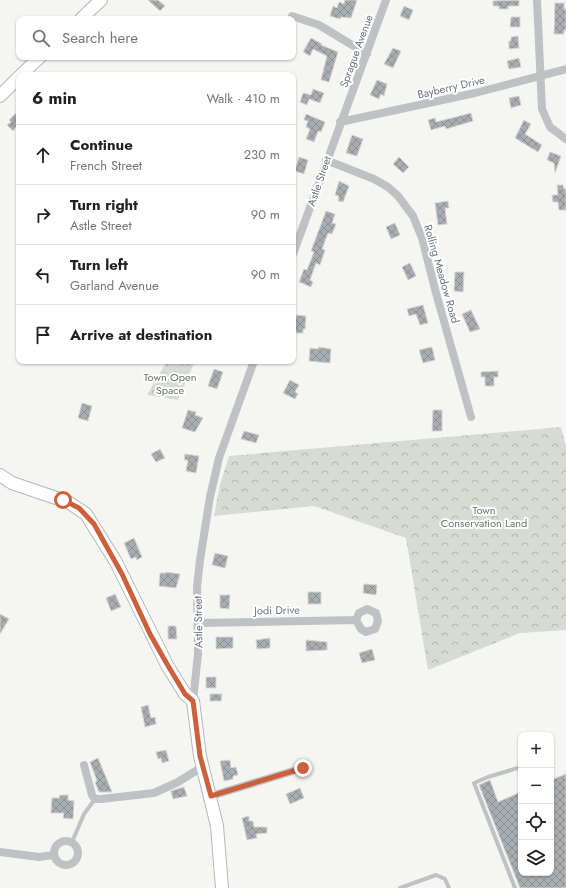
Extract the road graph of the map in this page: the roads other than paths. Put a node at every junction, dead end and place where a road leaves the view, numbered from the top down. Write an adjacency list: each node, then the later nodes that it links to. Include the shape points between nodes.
1 (101, 0): 4 (street)
2 (386, 0): 6 (street, Sprague Avenue)
3 (537, 0): 10 (street)
4 (84, 16)
5 (296, 17): 6 (street, via 319,25)
6 (367, 54): 13 (street, Sprague Avenue)
7 (37, 60): 9 (street)
8 (566, 69): 10 (street, Bayberry Drive)
9 (26, 72)
10 (539, 76): 14 (street, Bayberry Drive); 15 (street, via 544,116 553,130)
11 (16, 83): 12 (street)
12 (0, 96)
13 (346, 109): 14 (street, Astle Street)
14 (340, 122): 16 (street, Astle Street)
15 (566, 139)
16 (326, 160): 17 (street, Astle Street); 19 (street, Rolling Meadow Road, via 388,187 413,216 422,238)
17 (296, 245)
18 (253, 364): 22 (street, Astle Street, via 219,458 210,497 197,587)
19 (471, 417)
20 (0, 475): 23 (street, via 12,482 68,502 86,514 116,562 167,664 185,694)
21 (356, 620): 22 (street, Jodi Drive)
22 (198, 623): 23 (street, Astle Street)
23 (193, 701): 25 (street, Astle Street)
24 (84, 765): 29 (street)
25 (202, 767): 28 (street, Astle Street); 29 (street, via 154,793 119,799)
26 (303, 768): 28 (street)
27 (518, 768): 36 (lane, via 474,783)
28 (211, 796): 33 (street, Astle Street, via 218,833)
29 (95, 799): 30 (lane, via 84,814)
30 (72, 842): 32 (street, via 60,842 55,848); 32 (street, via 79,851 75,862 61,864)
31 (0, 852): 32 (street, via 39,857)
32 (54, 855)
33 (222, 888)
34 (400, 888): 35 (lane, via 436,875 445,879)
35 (449, 888)
36 (516, 888)

